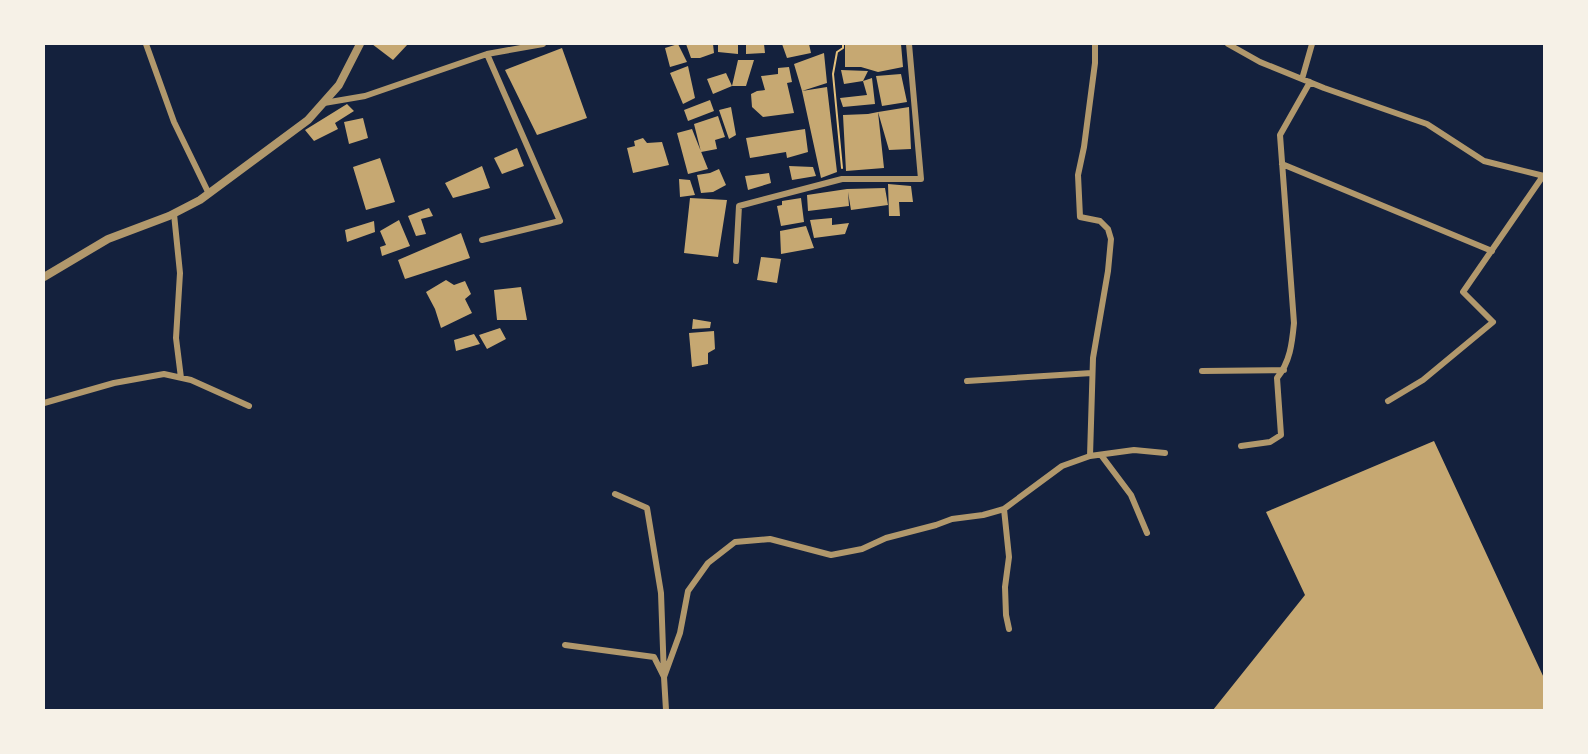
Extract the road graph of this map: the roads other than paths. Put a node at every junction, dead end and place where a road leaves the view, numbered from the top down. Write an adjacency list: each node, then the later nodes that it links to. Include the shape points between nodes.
1 (146, 44): 14 (street, via 174,122)
2 (360, 44): 11 (street, via 339,85)
3 (543, 44): 8 (street)
4 (909, 44): 18 (street, via 921,179 842,179 739,206)
5 (1095, 44): 22 (street, via 1078,201 1080,217 1100,221 1111,239)
6 (1227, 44): 9 (street)
7 (1312, 44): 9 (street)
8 (487, 54): 11 (street, via 365,96); 16 (street, via 560,221)
9 (1302, 79): 10 (street)
10 (1310, 82): 12 (street, via 1280,135); 13 (street, via 1427,124 1484,161)
11 (324, 103): 14 (street, via 308,120)
12 (1282, 164): 17 (street); 20 (street, via 1294,323 1291,353)
13 (1544, 176): 17 (street)
14 (209, 194): 15 (street)
15 (174, 214): 19 (street, via 108,239); 23 (street, via 180,273 176,338)
16 (482, 240)
17 (1492, 251): 25 (street, via 1463,292 1493,322 1423,380)
18 (736, 261)
19 (44, 277)
20 (1284, 370): 21 (street); 28 (street, via 1276,378 1281,435 1270,442)
21 (1202, 371)
22 (1092, 373): 24 (street); 31 (street)
23 (181, 378): 26 (street, via 164,374 114,383); 27 (street)
24 (967, 381)
25 (1389, 401)
26 (44, 403)
27 (249, 406)
28 (1241, 446)
29 (1165, 453): 30 (street, via 1134,450)
30 (1101, 455): 31 (street); 34 (street, via 1131,495)
31 (1090, 456): 33 (street, via 1062,466)
32 (615, 494): 37 (street, via 647,508 661,593)
33 (1004, 509): 35 (street); 37 (street, via 952,519 862,549 831,555 770,539 735,542 708,563 688,591 680,633)
34 (1147, 533)
35 (1009, 629)
36 (565, 645): 37 (street, via 654,657)
37 (664, 677): 38 (street)
38 (666, 711)

